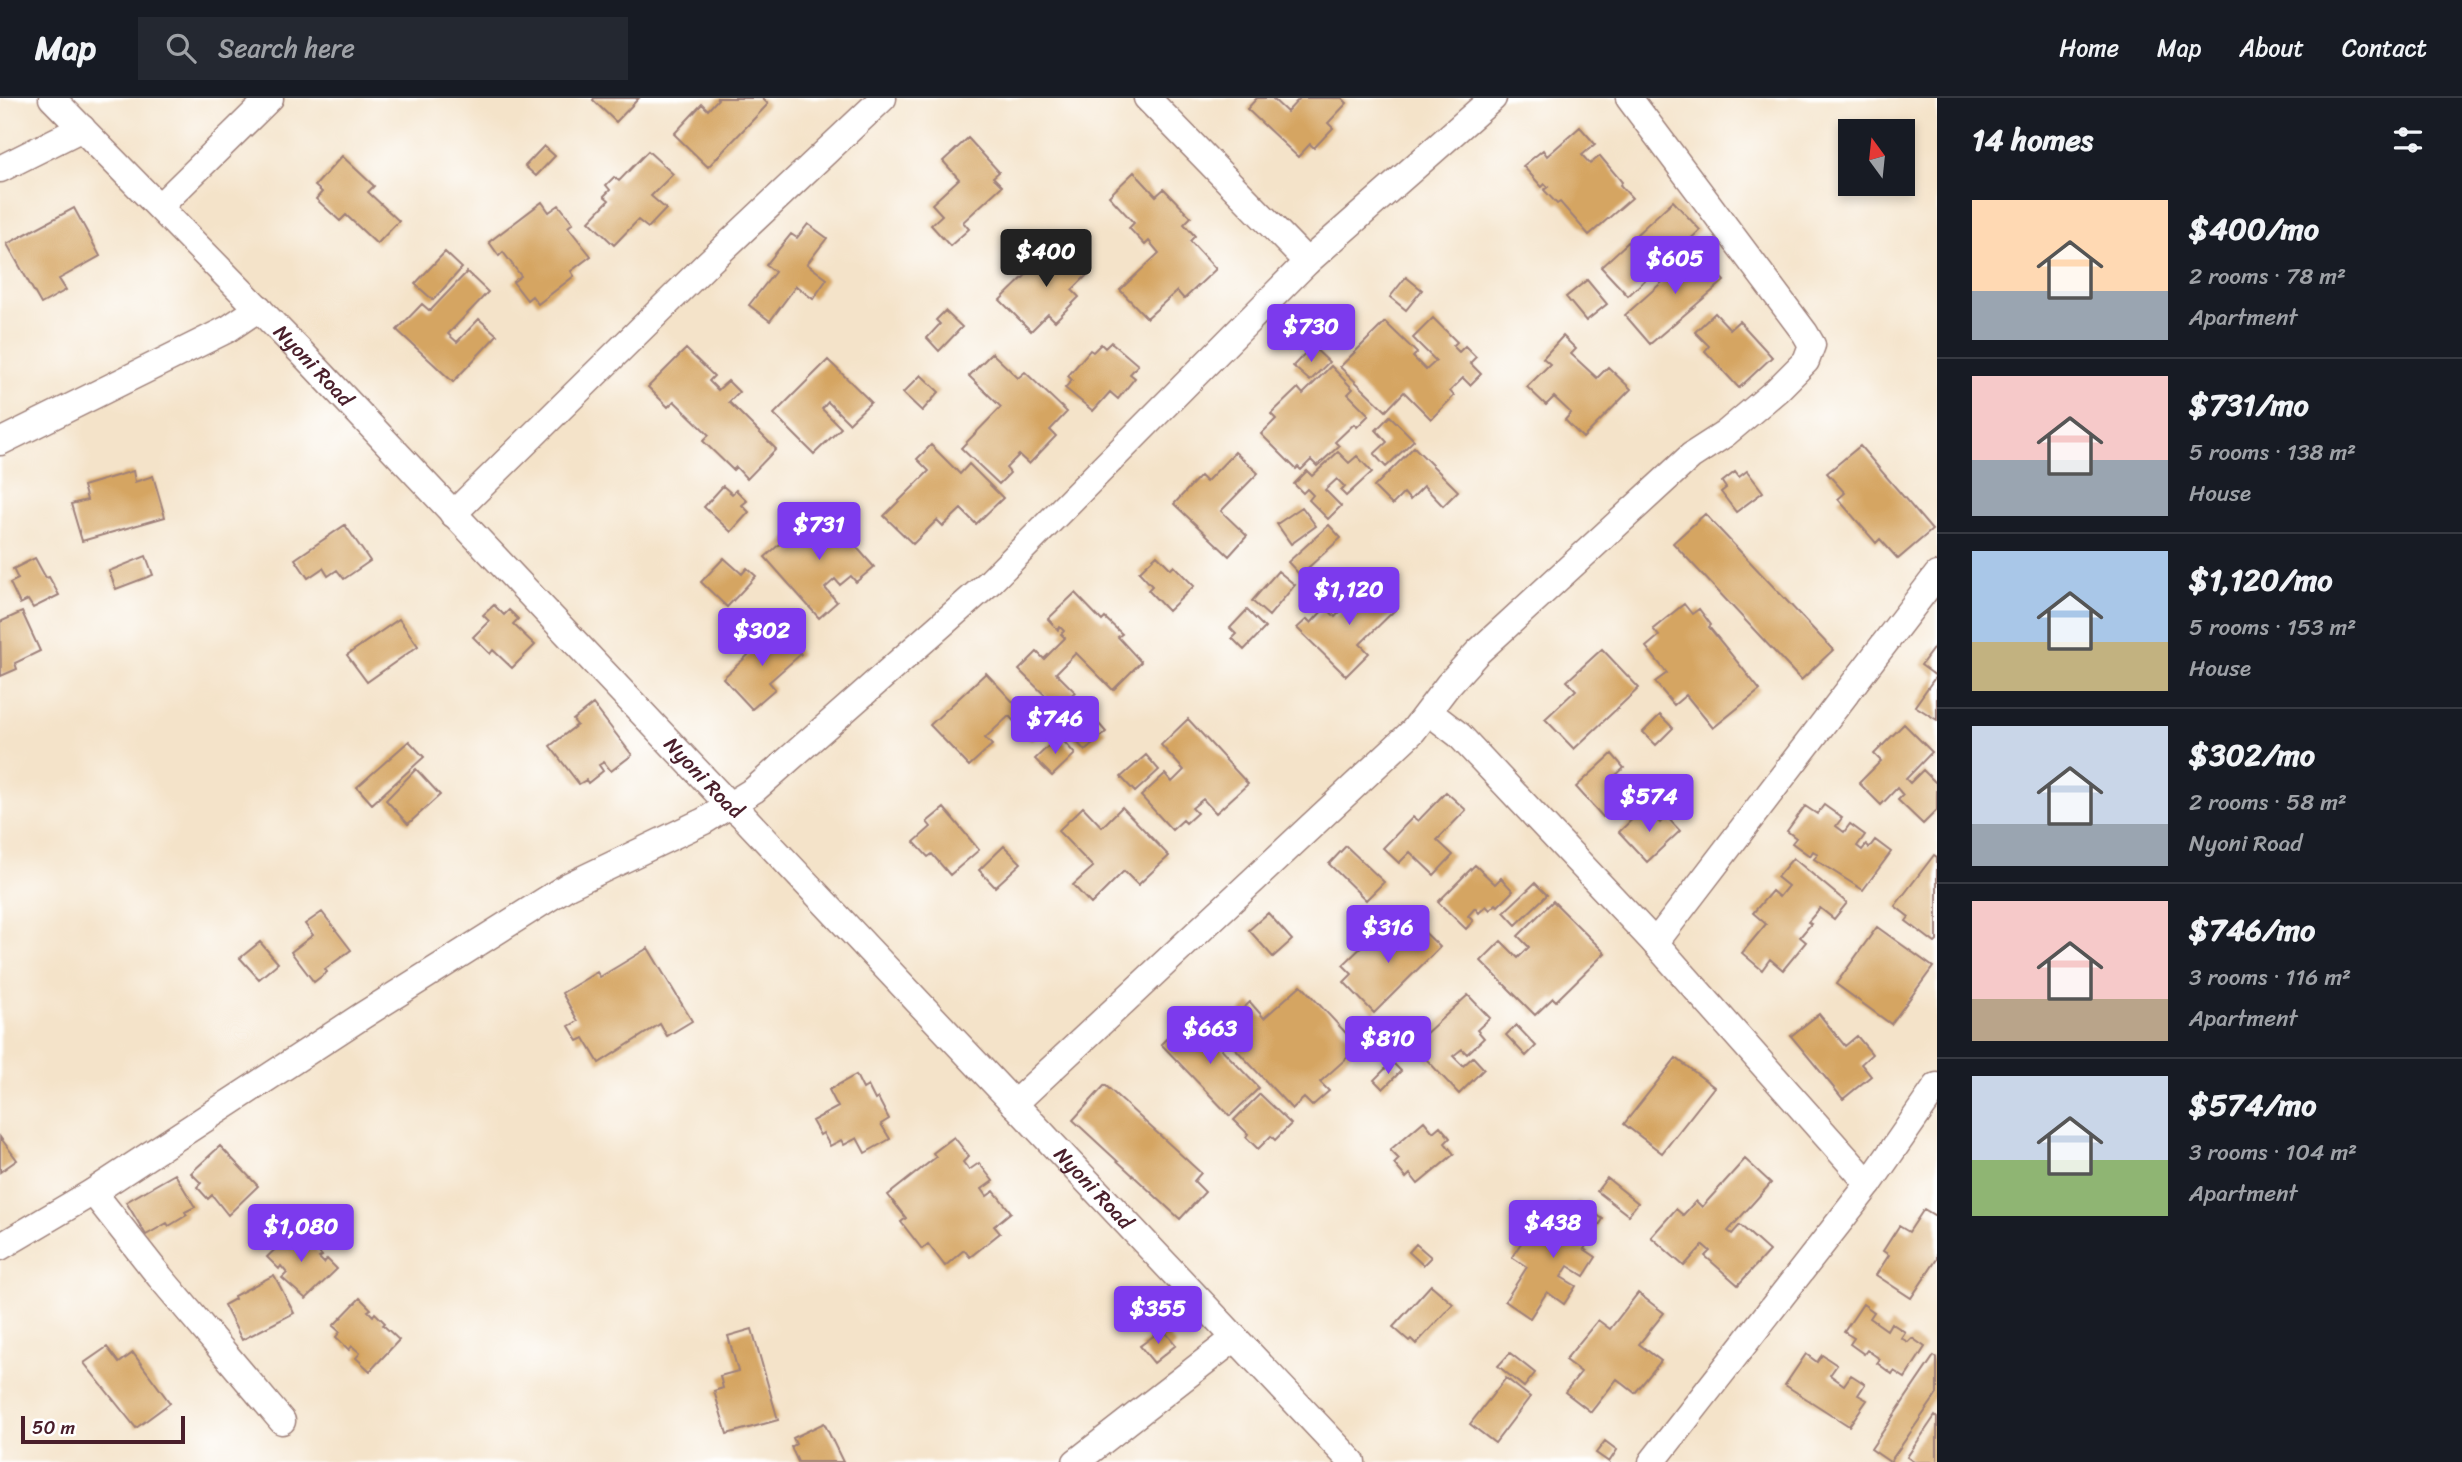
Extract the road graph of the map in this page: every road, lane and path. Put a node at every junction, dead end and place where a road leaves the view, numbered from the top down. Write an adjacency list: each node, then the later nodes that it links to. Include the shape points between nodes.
1 (52, 98): 7 (street, Nyoni Road)
2 (270, 98): 9 (street)
3 (883, 98): 13 (street)
4 (1147, 98): 10 (street)
5 (1493, 98): 10 (street)
6 (1629, 98): 15 (street, via 1812,345 1806,361 1777,390 1691,456 1524,608 1463,669)
7 (82, 128): 8 (street); 9 (street, Nyoni Road)
8 (0, 169)
9 (160, 206): 11 (street, Nyoni Road)
10 (1307, 262): 16 (street, via 990,582 754,790)
11 (259, 308): 12 (street, via 228,329); 13 (street, Nyoni Road)
12 (0, 442)
13 (453, 514): 16 (street, Nyoni Road)
14 (1937, 575): 17 (street)
15 (1429, 712): 17 (street, via 1459,735); 19 (street)
16 (730, 806): 19 (street, Nyoni Road); 21 (street, via 568,886)
17 (1656, 943): 20 (street)
18 (1937, 1086): 20 (street)
19 (1014, 1104): 23 (street, Nyoni Road)
20 (1869, 1184): 27 (street)
21 (93, 1192): 22 (street); 24 (street)
22 (0, 1247)
23 (1235, 1338): 25 (street); 26 (street, Nyoni Road)
24 (282, 1421)
25 (1076, 1462)
26 (1352, 1462)
27 (1651, 1462)

